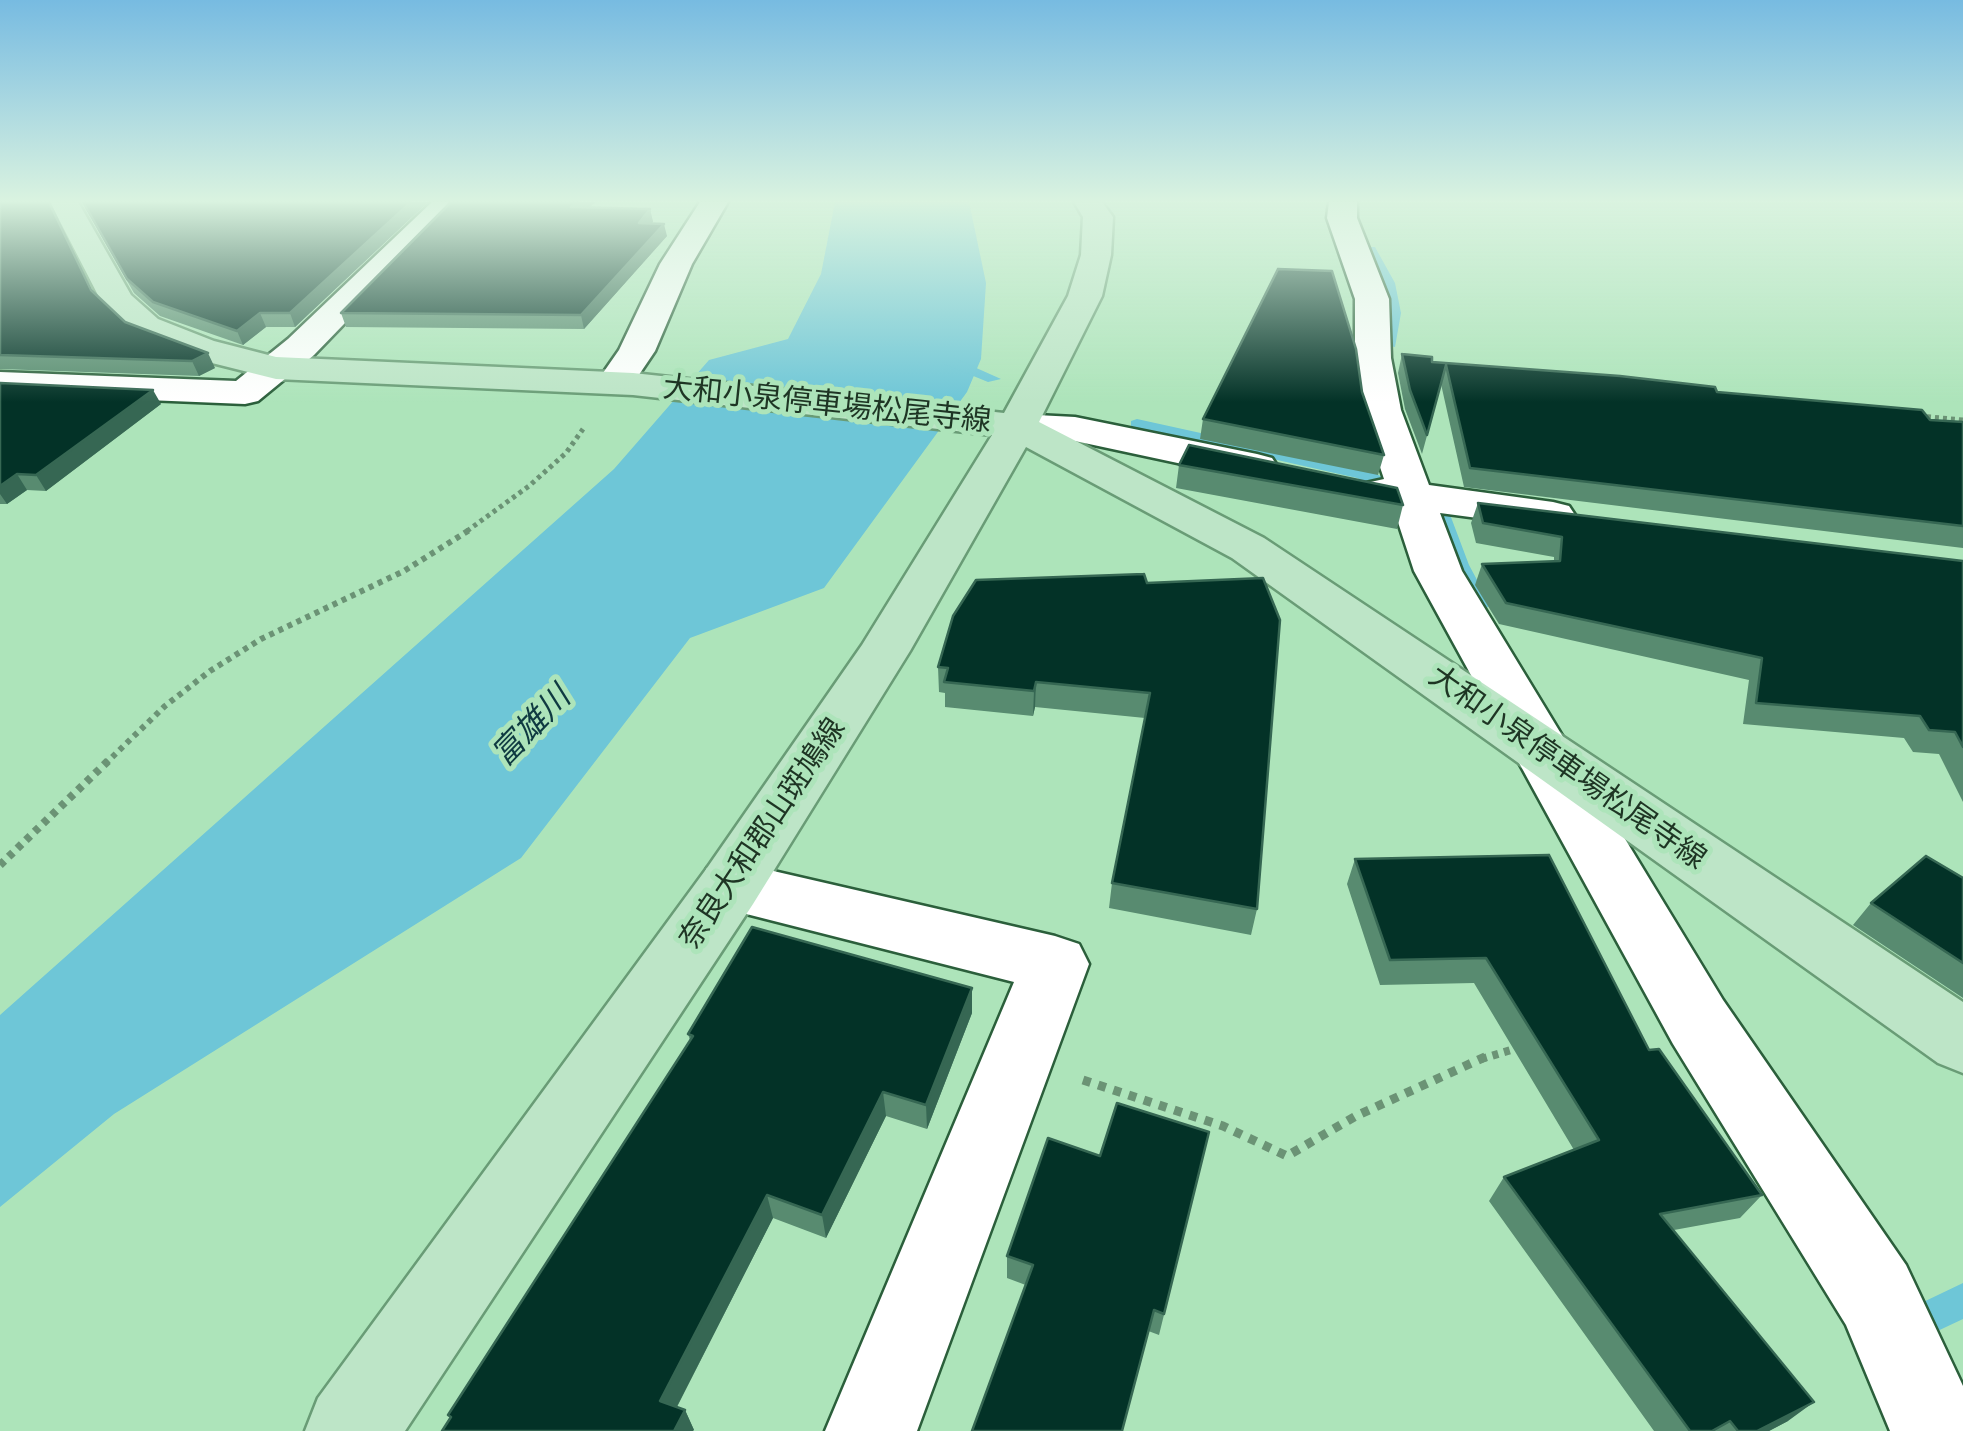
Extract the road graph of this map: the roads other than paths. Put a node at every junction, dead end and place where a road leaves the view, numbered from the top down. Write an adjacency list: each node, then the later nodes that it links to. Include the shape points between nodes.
1 (100, 269): 6 (main road, 大和小泉停車場松尾寺線, via 118,302 146,326 200,349)
2 (384, 269): 6 (street)
3 (674, 269): 8 (street)
4 (1092, 269): 9 (main road, 奈良大和郡山斑鳩線, via 1085,296)
5 (1361, 269): 10 (street, via 1372,300)
6 (276, 368): 7 (street, via 245,392); 8 (main road, 大和小泉停車場松尾寺線)
7 (0, 382)
8 (624, 383): 9 (main road, 大和小泉停車場松尾寺線)
9 (999, 422): 10 (street, via 1074,429); 12 (main road, 大和小泉停車場松尾寺線, via 1248,548); 13 (main road, 奈良大和郡山斑鳩線, via 884,651)
10 (1383, 492): 11 (street); 12 (street)
11 (1588, 519)
12 (1548, 756): 14 (main road, 大和小泉停車場松尾寺線); 17 (street, via 1698,1022 1876,1295)
13 (730, 886): 15 (main road, 奈良大和郡山斑鳩線); 16 (street, via 1055,964)
14 (1963, 1040)
15 (351, 1431)
16 (871, 1431)
17 (1936, 1431)

